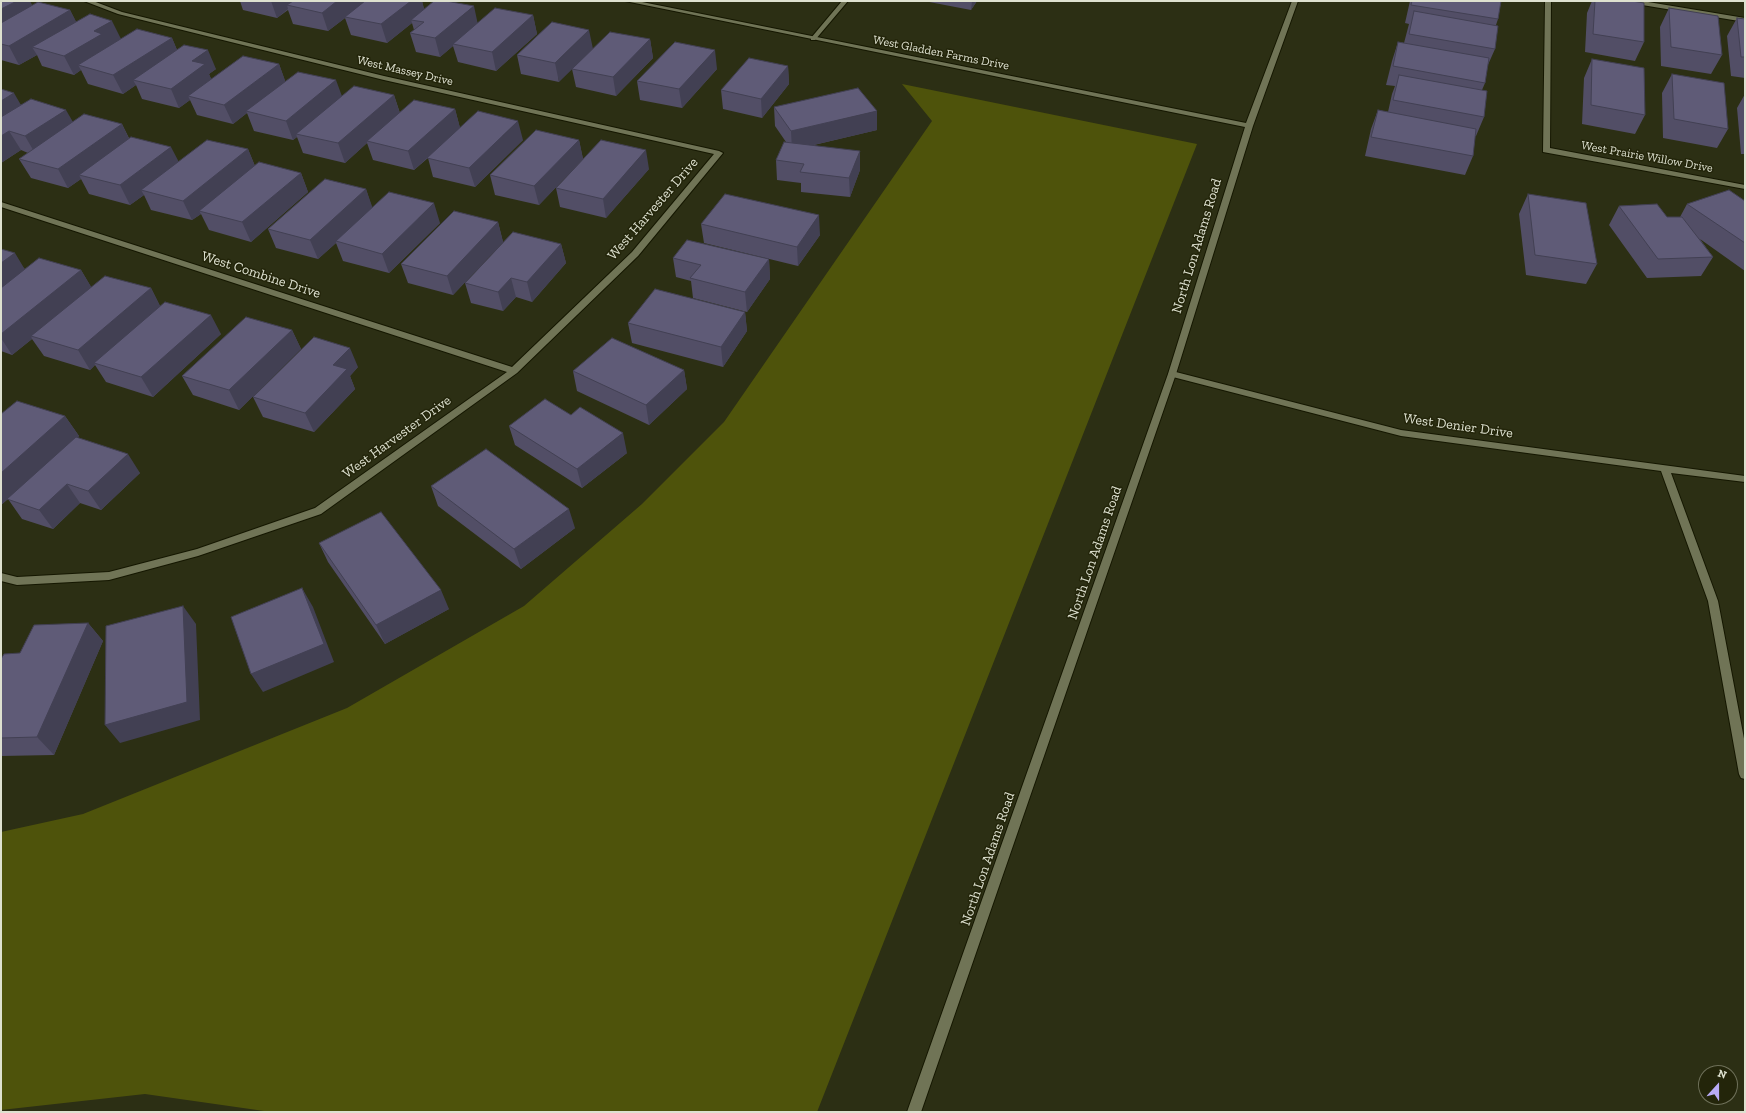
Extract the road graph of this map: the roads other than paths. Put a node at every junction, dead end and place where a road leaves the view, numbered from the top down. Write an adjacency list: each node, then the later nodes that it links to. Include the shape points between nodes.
1 (88, 1): 10 (street, West Massey Drive, via 120,13 384,78)
2 (628, 1): 8 (street, West Gladden Farms Drive)
3 (845, 1): 8 (street)
4 (1295, 1): 9 (street, North Lon Adams Road)
5 (1548, 1): 11 (street, West Prairie Willow Drive, via 1546,150)
6 (1630, 1): 7 (street)
7 (1745, 20)
8 (813, 39): 9 (street, West Gladden Farms Drive)
9 (1249, 126): 14 (street, North Lon Adams Road)
10 (720, 153): 13 (street, West Harvester Drive, via 635,254)
11 (1745, 187)
12 (1, 204): 13 (street, West Combine Drive)
13 (514, 371): 17 (street, West Harvester Drive, via 318,511 198,552 109,576 17,581)
14 (1172, 374): 15 (street, West Denier Drive, via 1401,433); 19 (street, North Lon Adams Road)
15 (1665, 468): 16 (street, West Denier Drive); 18 (street, via 1713,602)
16 (1745, 479)
17 (1, 577)
18 (1745, 774)
19 (914, 1112)

